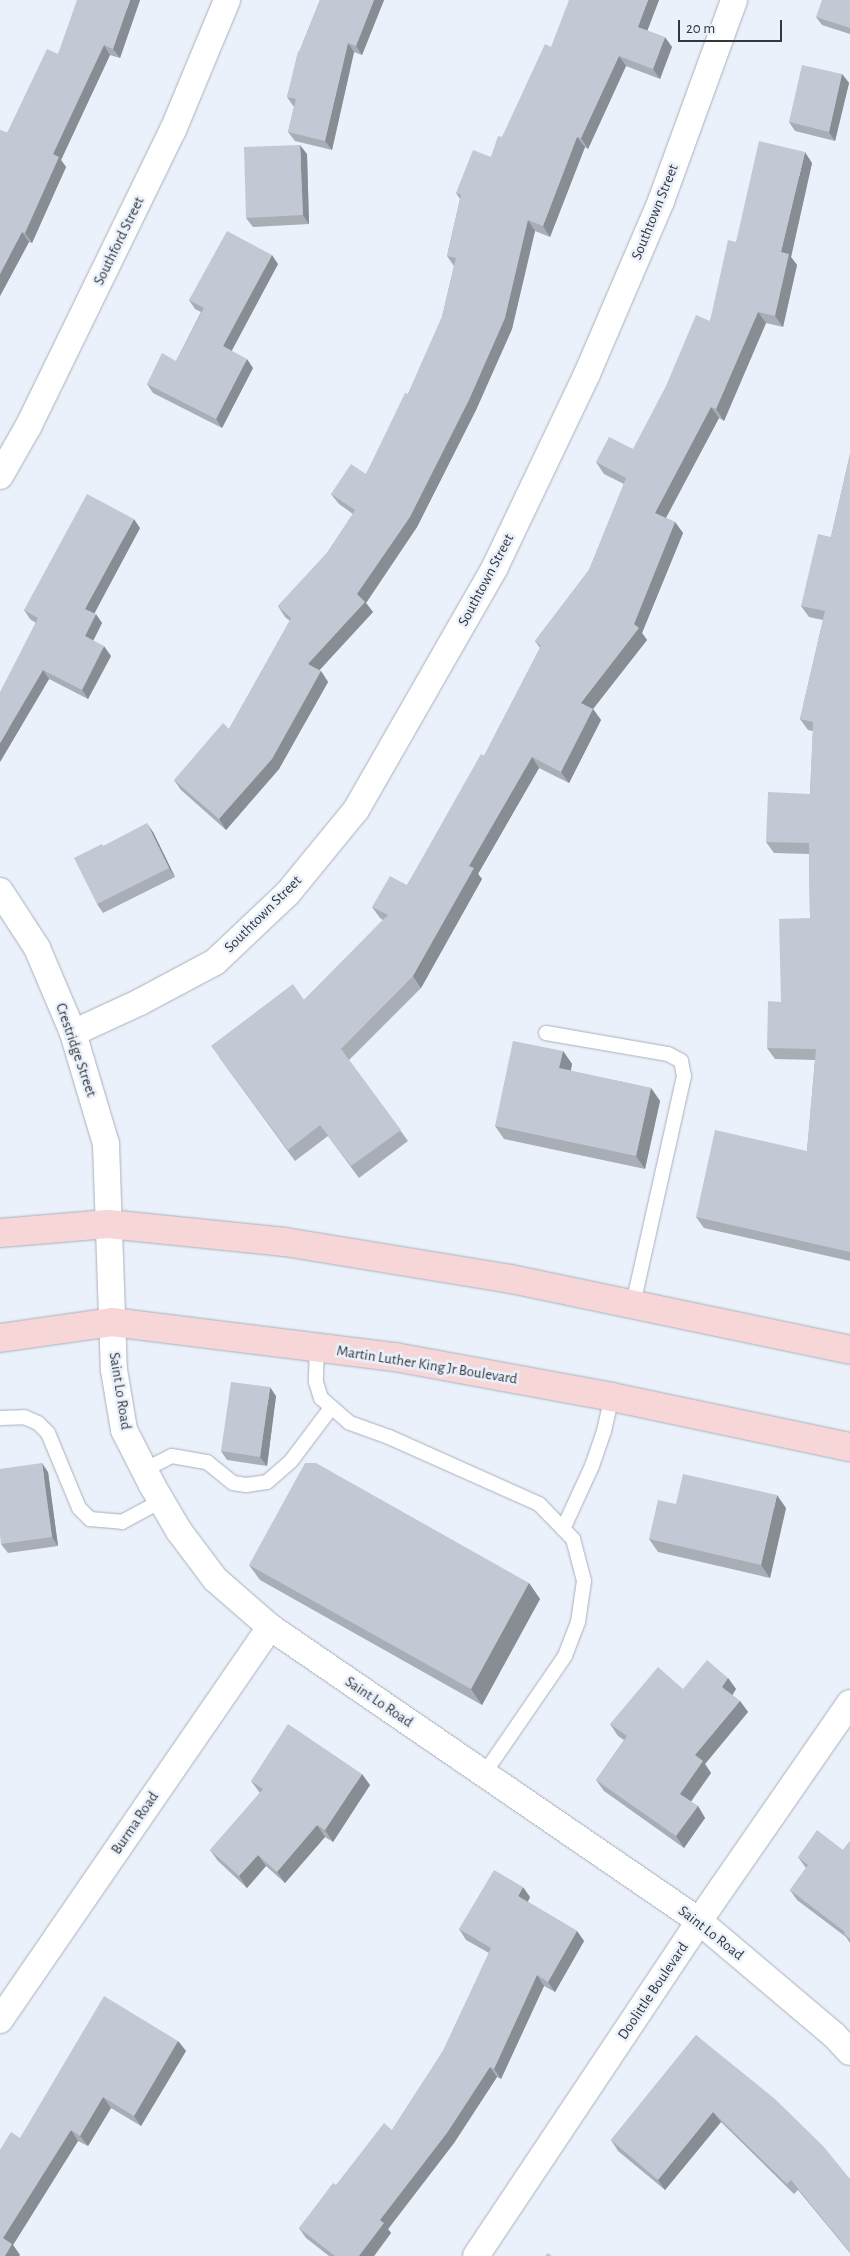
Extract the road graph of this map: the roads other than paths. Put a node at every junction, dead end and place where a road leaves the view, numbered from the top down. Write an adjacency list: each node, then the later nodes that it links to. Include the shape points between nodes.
1 (227, 0): 3 (street, Southford Street, via 173,130 28,427)
2 (734, 0): 5 (street, Southtown Street, via 660,202 586,374 495,568 356,810 288,893 215,962)
3 (0, 476)
4 (0, 891): 5 (street, Crestridge Street, via 37,948)
5 (74, 1033): 7 (street, Crestridge Street, via 106,1144)
6 (546, 1033): 9 (lane, via 668,1054 680,1061 684,1076)
7 (108, 1224): 8 (main road); 9 (main road, via 285,1242 511,1279); 10 (street, Saint Lo Road)
8 (0, 1233)
9 (633, 1305): 13 (main road)
10 (112, 1322): 11 (main road, Martin Luther King Jr Boulevard); 12 (main road, Martin Luther King Jr Boulevard); 18 (street, Saint Lo Road, via 114,1370 124,1430)
11 (0, 1338)
12 (316, 1347): 14 (main road, Martin Luther King Jr Boulevard, via 396,1357); 15 (lane, via 316,1382 321,1398)
13 (850, 1350)
14 (612, 1397): 17 (main road, Martin Luther King Jr Boulevard); 20 (lane, via 595,1457)
15 (331, 1408): 18 (lane, via 291,1461 267,1482 233,1483 208,1462 179,1456 172,1456); 20 (lane, via 350,1423 539,1504)
16 (0, 1418): 19 (lane, via 24,1417 38,1423 48,1433 78,1508 90,1519 122,1522)
17 (850, 1447)
18 (144, 1470): 19 (street, Saint Lo Road)
19 (161, 1501): 21 (street, Saint Lo Road, via 215,1579)
20 (563, 1529): 23 (lane, via 573,1538 584,1581 578,1622 565,1656)
21 (270, 1627): 23 (street, Saint Lo Road); 25 (street, Burma Road)
22 (850, 1702): 24 (street, Doolittle Boulevard)
23 (484, 1774): 24 (street, Saint Lo Road)
24 (699, 1921): 26 (street, Saint Lo Road); 27 (street, Doolittle Boulevard)
25 (0, 2020)
26 (850, 2052)
27 (476, 2256)

